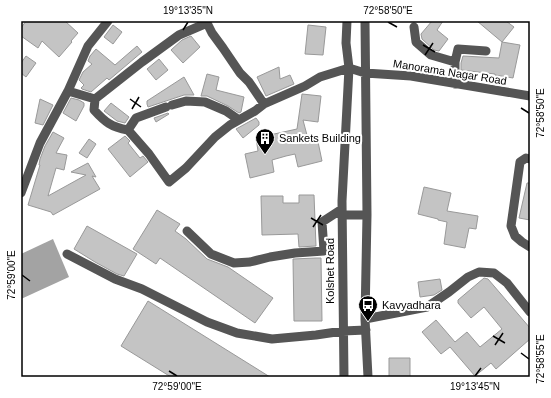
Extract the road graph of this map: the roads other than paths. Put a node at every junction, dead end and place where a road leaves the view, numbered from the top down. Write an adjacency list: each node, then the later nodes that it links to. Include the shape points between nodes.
1 (108, 21): 11 (street, via 88,46)
2 (346, 21): 8 (street, Kolshet Road)
3 (365, 21): 9 (street)
4 (207, 22): 13 (street, via 179,35); 14 (street, via 212,33)
5 (414, 27): 7 (street, via 416,42 431,56)
6 (486, 51): 7 (street, via 458,50)
7 (455, 62): 10 (street)
8 (349, 68): 9 (street, Manorama Nagar Road); 14 (street, via 320,77); 19 (street, Kolshet Road)
9 (365, 73): 10 (street, Manorama Nagar Road, via 411,76); 20 (street)
10 (455, 84): 12 (street, Manorama Nagar Road)
11 (68, 91): 13 (street); 18 (street, via 40,143)
12 (530, 96)
13 (95, 99): 16 (street, via 94,110 104,121)
14 (264, 104): 15 (street)
15 (239, 120): 16 (street, via 205,102 186,101 136,118); 16 (street, via 215,137 169,182)
16 (128, 130)
17 (530, 159): 22 (street, via 526,158 520,162 511,226 515,236)
18 (21, 192)
19 (342, 212): 20 (street); 21 (street, via 322,222 324,251 295,253 250,262 234,263 211,254); 27 (street, Kolshet Road)
20 (367, 215): 25 (street)
21 (187, 231)
22 (530, 248)
23 (67, 254): 27 (street, via 115,279 238,334 272,340)
24 (530, 312): 25 (street, via 507,283 494,273 480,272 468,277 427,307)
25 (365, 319): 26 (street)
26 (366, 330): 27 (street); 29 (street)
27 (343, 331): 28 (street, Kolshet Road)
28 (344, 377)
29 (368, 377)

